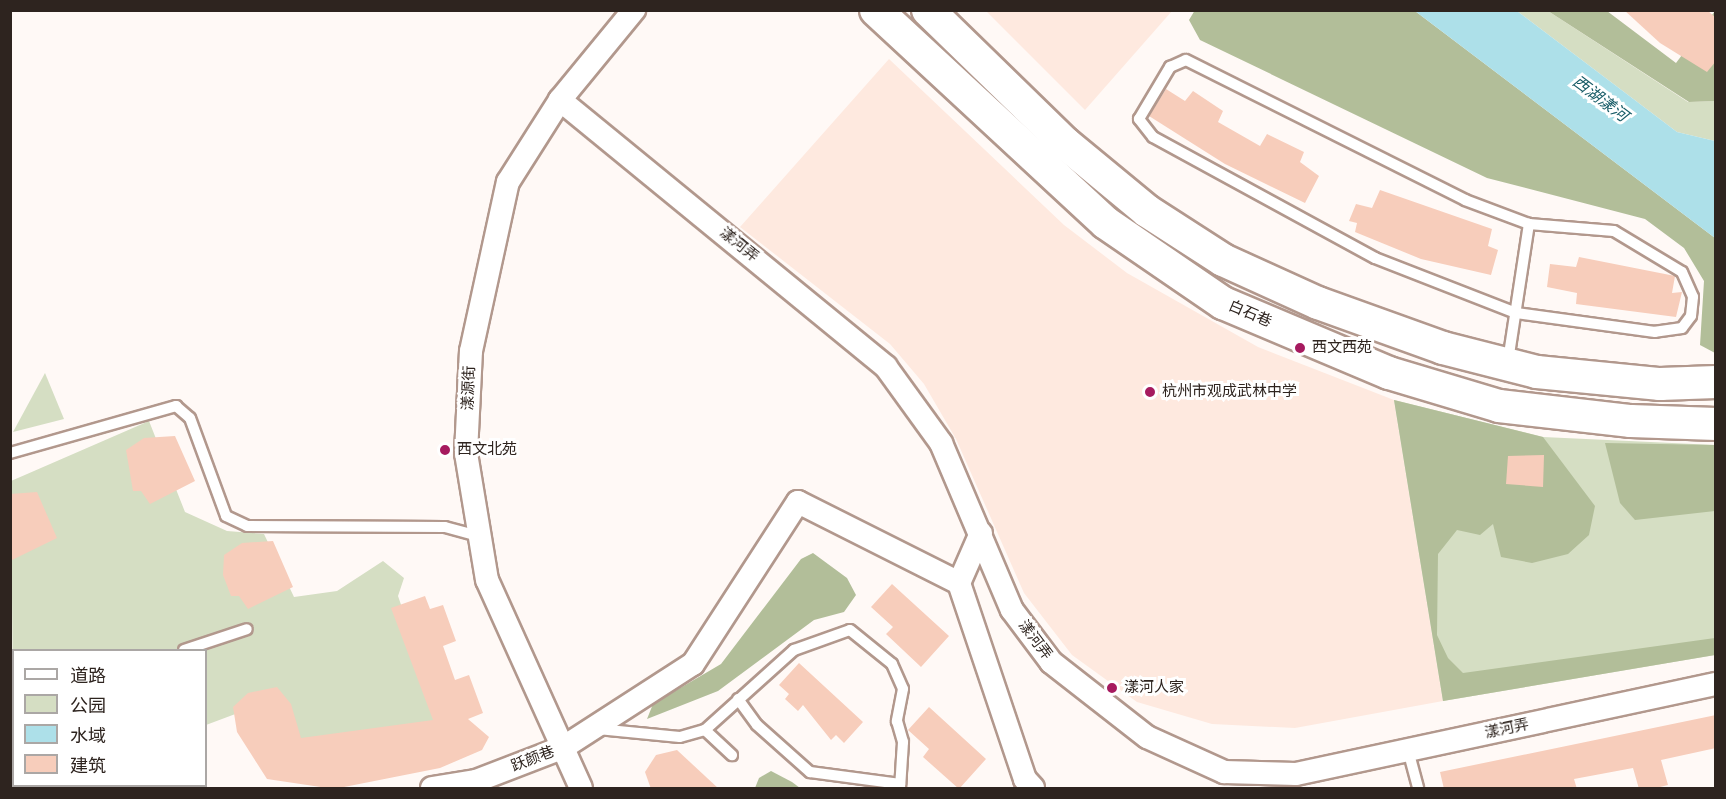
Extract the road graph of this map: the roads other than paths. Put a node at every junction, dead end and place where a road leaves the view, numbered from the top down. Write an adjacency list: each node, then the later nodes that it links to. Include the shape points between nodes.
1 (634, 10): 4 (street, 漾源街)
2 (876, 10): 9 (main road, 白石巷, via 1106,224 1223,303 1389,373 1499,406 1673,425)
3 (928, 10): 7 (main road, via 1075,152 1147,211 1223,261 1318,303 1443,348)
4 (560, 100): 11 (street, 漾河弄, via 886,367 941,443); 12 (street, 漾源街, via 508,182 480,300 471,351 466,453)
5 (1529, 224): 6 (lane); 6 (lane, via 1614,231 1655,252 1682,272 1693,297 1691,316 1682,328 1655,332); 6 (lane, via 1465,200 1186,60 1170,67 1139,119 1153,137 1375,258)
6 (1516, 313): 7 (lane)
7 (1507, 364): 8 (main road, via 1660,384)
8 (1716, 382)
9 (1716, 424)
10 (10, 453): 12 (lane, via 176,406 190,418 226,516 246,526 445,527)
11 (981, 533): 13 (street); 23 (street, 漾河弄, via 1012,610 1052,662 1122,718 1148,737 1224,772)
12 (478, 536): 20 (street, 漾源街, via 487,580 520,662)
13 (959, 583): 18 (street, 跃颜巷, via 798,502 693,664); 27 (street, via 1025,779)
14 (247, 629): 15 (lane)
15 (190, 649)
16 (1716, 684): 21 (street, 漾河弄)
17 (738, 699): 19 (lane); 24 (lane, via 757,725 810,772); 24 (lane, via 794,650 850,630 892,664 903,689 897,721 903,742)
18 (596, 729): 19 (lane, via 680,737); 20 (street, 跃颜巷)
19 (705, 730): 22 (lane)
20 (564, 747): 25 (street, 跃颜巷, via 476,781); 26 (street, 漾源街)
21 (1408, 750): 23 (street, 漾河弄); 29 (lane)
22 (732, 755)
23 (1296, 774): 28 (street)
24 (900, 786)
25 (432, 789)
26 (581, 789)
27 (1033, 789)
28 (1242, 789)
29 (1418, 789)

